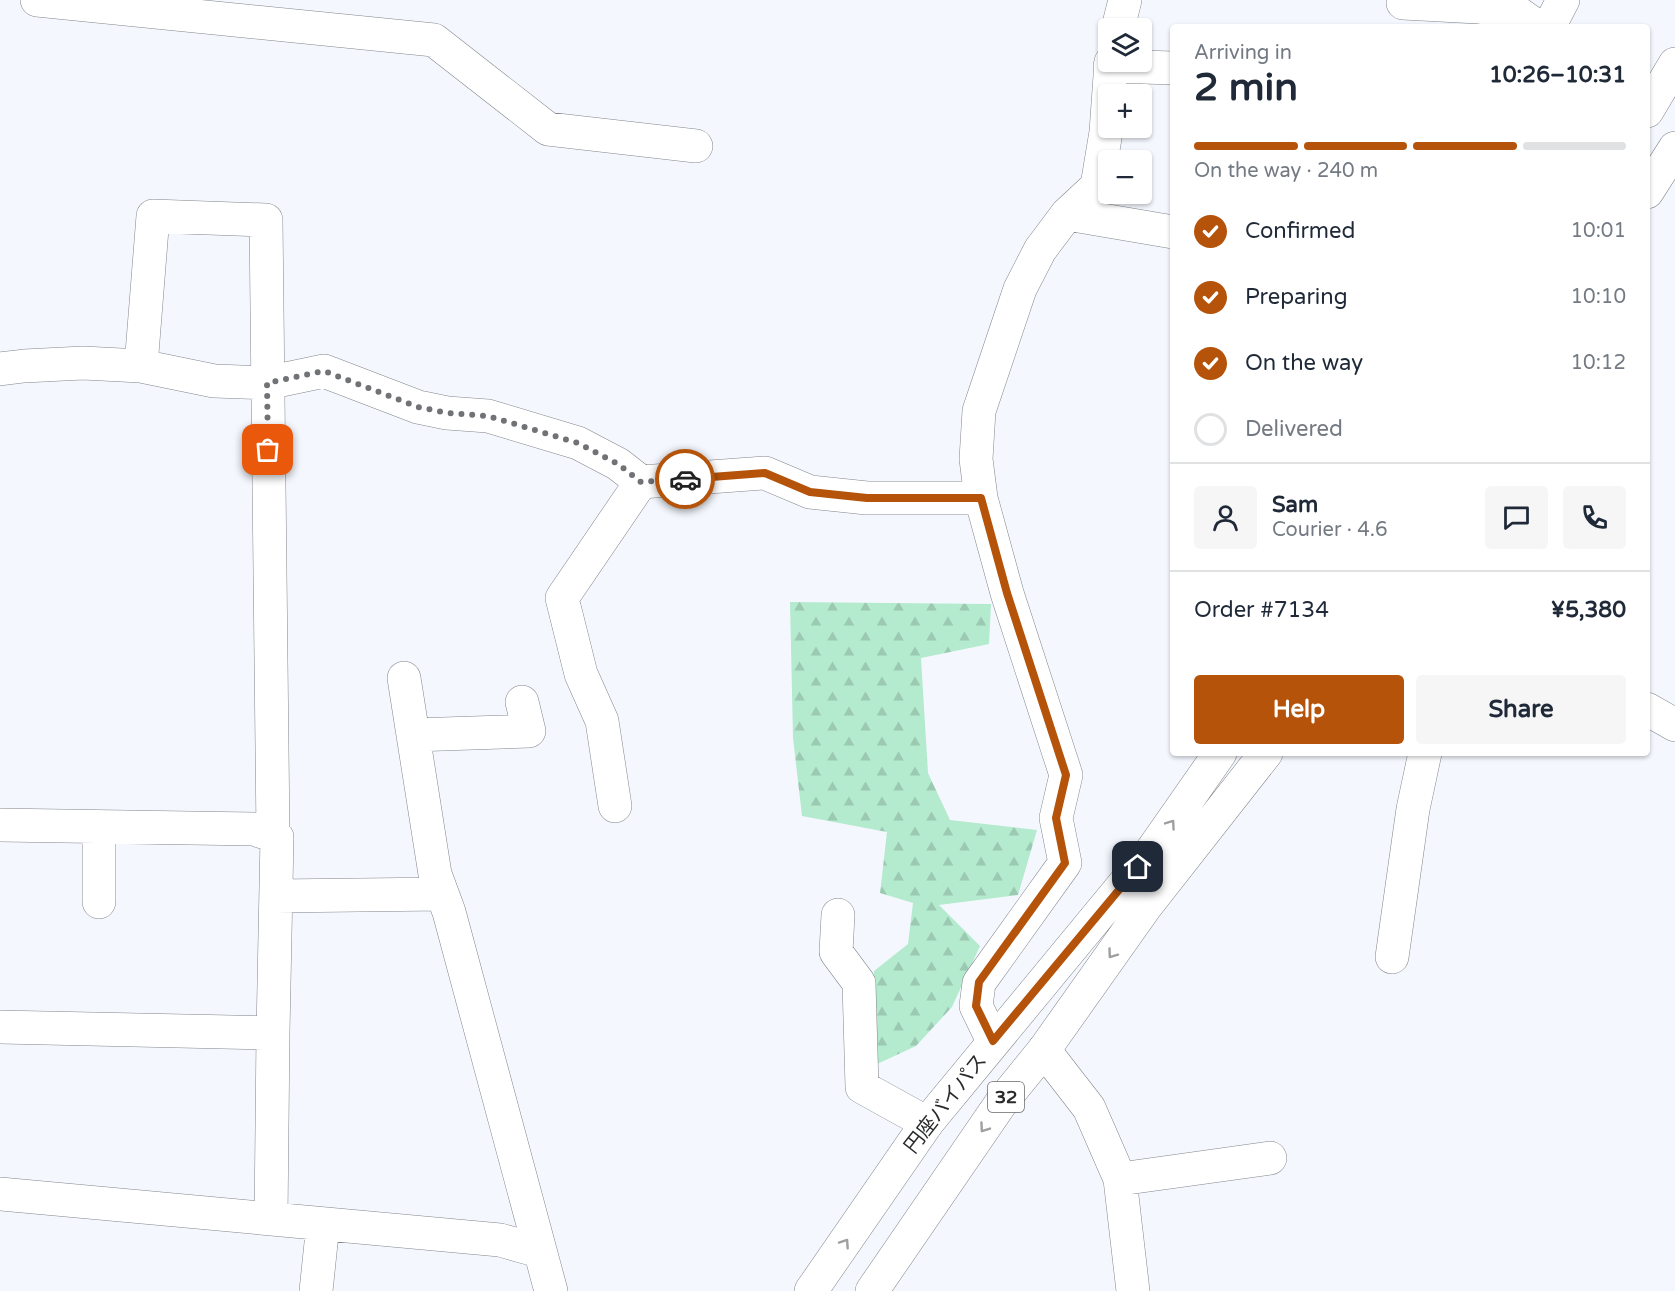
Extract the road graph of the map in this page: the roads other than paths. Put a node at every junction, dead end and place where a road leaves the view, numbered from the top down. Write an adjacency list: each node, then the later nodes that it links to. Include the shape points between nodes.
1 (37, 0): 13 (main road, via 434,40 548,129)
2 (1125, 0): 5 (main road)
3 (1563, 0): 7 (main road)
4 (1403, 3): 6 (main road, via 1518,13)
5 (1120, 18)
6 (1534, 24)
7 (1551, 24)
8 (1675, 64): 12 (main road)
9 (1152, 67): 10 (main road)
10 (1170, 68)
11 (1110, 72): 16 (main road, via 1106,132 1097,186)
12 (1650, 106)
13 (696, 146)
14 (1675, 148): 15 (main road)
15 (1650, 187)
16 (1067, 214): 17 (main road); 22 (main road, via 1040,250 1020,289 979,411 976,459)
17 (1170, 231)
18 (141, 366): 19 (main road, via 83,363); 20 (main road, via 214,381); 20 (main road, via 153,216 266,220)
19 (0, 369)
20 (267, 383): 21 (main road, via 324,371 418,407 488,416 578,443 618,464); 34 (main road)
21 (641, 482): 22 (main road, via 765,473 810,492 867,498); 31 (main road, via 562,598 581,674 602,721)
22 (981, 498): 42 (main road, via 1007,593 1066,775 1056,818 1065,863 979,982 976,1006)
23 (404, 678): 27 (main road)
24 (522, 702): 27 (main road, via 528,731)
25 (1650, 711): 26 (main road)
26 (1675, 725)
27 (413, 735): 35 (main road, via 435,874)
28 (1218, 756): 42 (main road, 円座バイパス / 32, one-way to 28, via 1153,849)
29 (1264, 756): 43 (main road, 32, one-way to 43, via 1146,906)
30 (1424, 756): 39 (main road)
31 (615, 806)
32 (0, 825): 33 (main road)
33 (99, 827): 34 (main road, via 254,829); 37 (main road)
34 (273, 835): 36 (main road, via 278,837)
35 (442, 894): 36 (main road); 50 (main road)
36 (276, 896): 41 (main road)
37 (99, 902)
38 (838, 915): 44 (main road, via 836,952 859,983 862,1087)
39 (1392, 957)
40 (0, 1028): 41 (main road)
41 (273, 1033): 48 (main road)
42 (993, 1041): 44 (main road, 円座バイパス / 32)
43 (1044, 1050): 46 (main road, via 1089,1108); 54 (main road, 32, one-way to 54, via 1001,1103)
44 (927, 1123): 53 (main road, 円座バイパス / 32, one-way to 44)
45 (1270, 1158): 46 (main road)
46 (1120, 1179): 55 (main road)
47 (0, 1194): 48 (main road)
48 (271, 1219): 49 (main road)
49 (323, 1224): 50 (main road, via 500,1239); 51 (main road)
50 (538, 1251): 52 (main road)
51 (316, 1291)
52 (551, 1291)
53 (811, 1291)
54 (872, 1291)
55 (1133, 1291)

